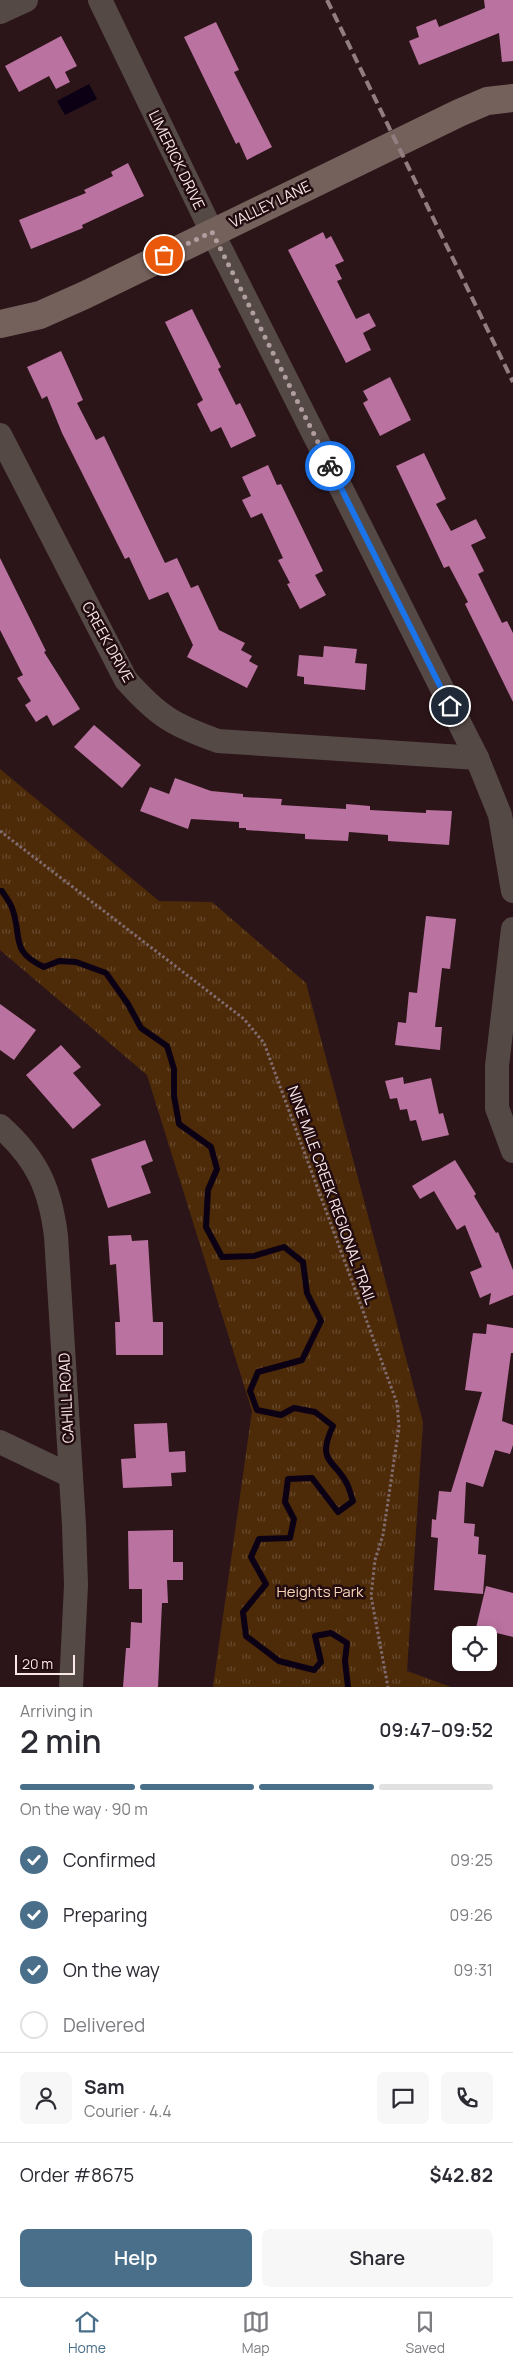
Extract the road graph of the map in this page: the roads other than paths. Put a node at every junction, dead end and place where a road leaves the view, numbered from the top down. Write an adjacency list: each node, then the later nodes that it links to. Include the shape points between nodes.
1 (26, 0): 3 (street)
2 (100, 0): 5 (street, LIMERICK DRIVE)
3 (0, 12)
4 (513, 98): 5 (street, VALLEY LANE, via 487,101 459,113)
5 (212, 232): 6 (street, VALLEY LANE, via 40,315); 8 (street, LIMERICK DRIVE)
6 (0, 324)
7 (0, 435): 8 (street, CREEK DRIVE, via 126,680 152,708 182,728 218,741)
8 (477, 758): 9 (street, LIMERICK DRIVE, via 500,816)
9 (513, 891)
10 (513, 929): 12 (street, via 497,1066 497,1108)
11 (0, 1126): 14 (street, CAHILL ROAD, via 31,1158 44,1182 52,1208)
12 (513, 1151)
13 (0, 1442): 14 (street)
14 (71, 1476): 15 (street, CAHILL ROAD, via 76,1585)
15 (70, 1687)

